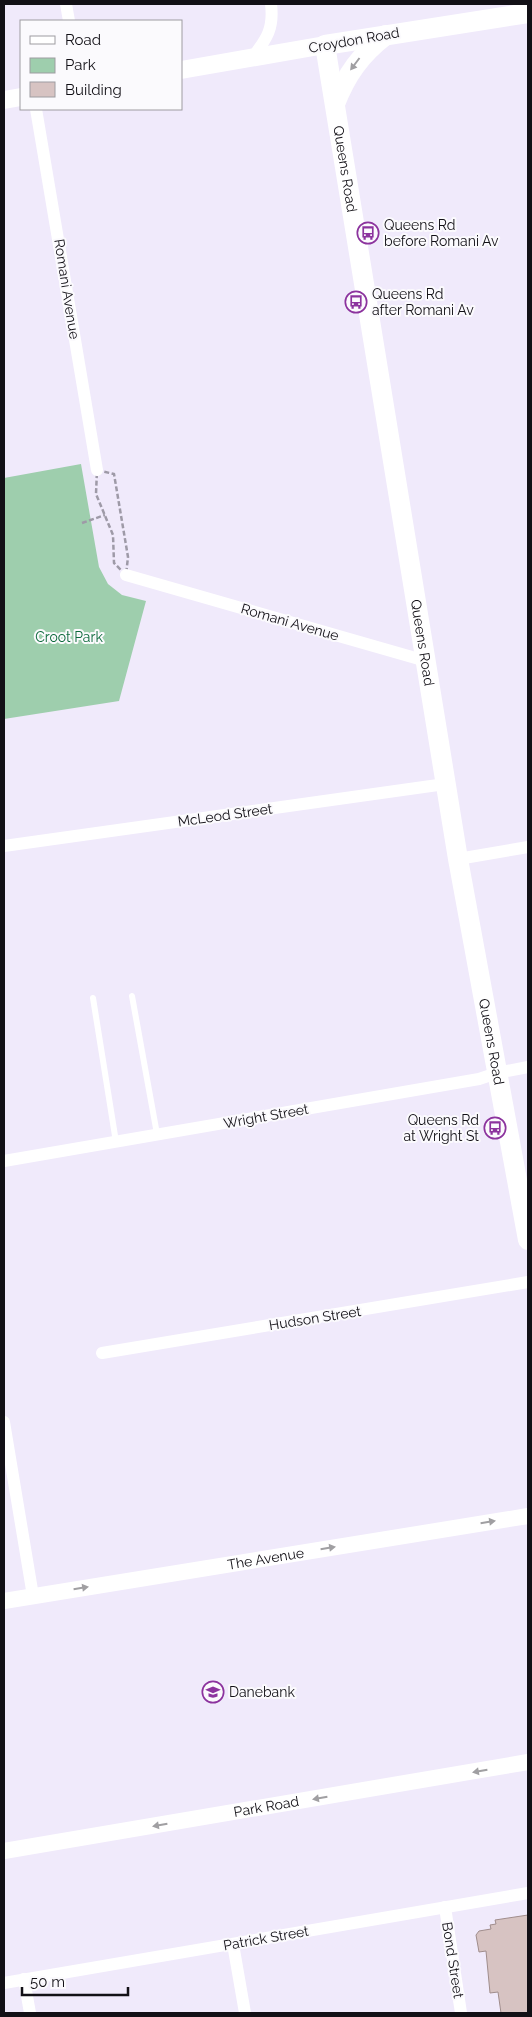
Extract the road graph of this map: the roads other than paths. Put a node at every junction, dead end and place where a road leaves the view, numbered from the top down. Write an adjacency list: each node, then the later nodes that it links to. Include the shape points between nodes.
1 (66, 4): 4 (street)
2 (271, 4): 7 (street, via 273,19 266,40)
3 (528, 13): 5 (main road, Croydon Road)
4 (69, 20)
5 (388, 34): 6 (main road, Croydon Road); 11 (main road, one-way to 11, via 356,64)
6 (325, 45): 7 (main road, Croydon Road); 11 (main road, Queens Road)
7 (252, 58): 8 (main road, Croydon Road)
8 (182, 70)
9 (20, 97): 10 (main road)
10 (4, 100)
11 (335, 104): 15 (main road, Queens Road)
12 (36, 110): 13 (street, Romani Avenue)
13 (97, 470)
14 (126, 575): 15 (street, Romani Avenue)
15 (426, 661): 16 (main road, Queens Road)
16 (446, 784): 17 (street, McLeod Street); 19 (main road, Queens Road)
17 (4, 846)
18 (528, 847): 19 (street)
19 (458, 859): 23 (main road, Queens Road)
20 (132, 996): 24 (lane)
21 (93, 998): 25 (lane)
22 (528, 1067): 23 (street, Wright Street)
23 (497, 1073): 24 (street, Wright Street, via 479,1079); 27 (main road, Queens Road)
24 (157, 1134): 25 (street, Wright Street)
25 (116, 1142): 26 (street, Wright Street)
26 (4, 1161)
27 (528, 1240)
28 (528, 1282): 29 (street, Hudson Street)
29 (102, 1353)
30 (4, 1422): 32 (street)
31 (528, 1516): 32 (street, The Avenue, one-way to 31)
32 (33, 1596): 33 (street, The Avenue)
33 (4, 1601)
34 (528, 1762): 35 (street, Park Road, one-way to 35)
35 (4, 1851)
36 (528, 1893): 37 (street, Patrick Street)
37 (445, 1907): 38 (street, Patrick Street); 43 (street, Bond Street)
38 (233, 1944): 39 (street, Patrick Street); 42 (street)
39 (24, 1979): 40 (street, Patrick Street); 41 (street)
40 (4, 1983)
41 (30, 2013)
42 (245, 2013)
43 (461, 2013)

